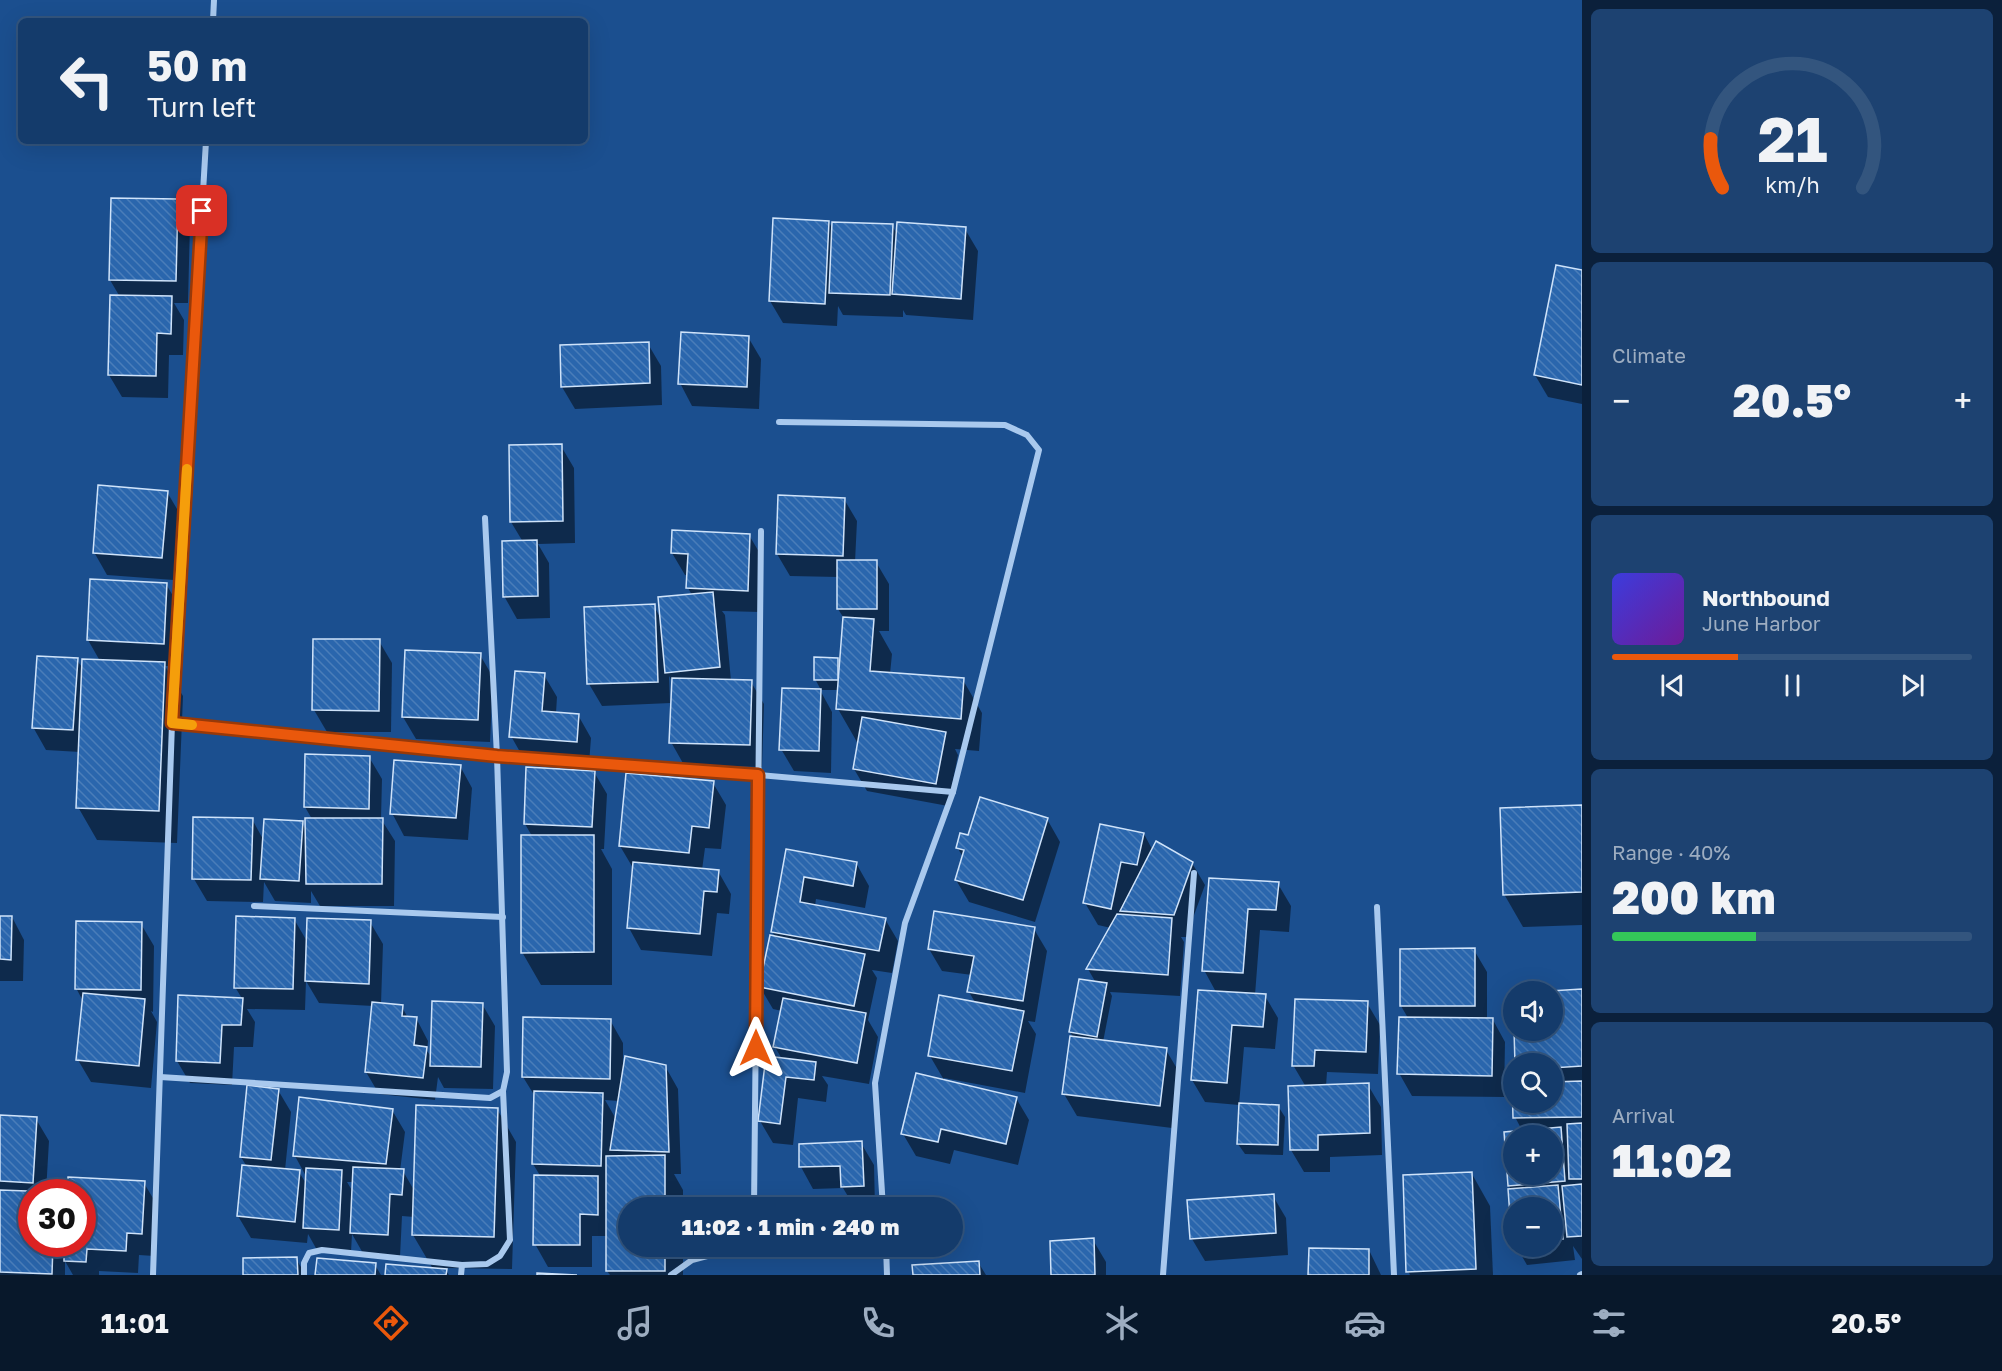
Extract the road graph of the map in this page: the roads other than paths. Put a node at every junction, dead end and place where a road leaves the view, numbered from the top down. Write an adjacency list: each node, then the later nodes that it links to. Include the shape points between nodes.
1 (214, 0): 2 (street)
2 (213, 18)
3 (206, 144): 7 (street)
4 (779, 422): 10 (street, via 1005,425 1027,435 1039,450)
5 (485, 518): 8 (street)
6 (761, 531): 9 (street)
7 (172, 723): 8 (street); 15 (street)
8 (497, 756): 9 (street); 14 (street)
9 (758, 775): 10 (street); 17 (street)
10 (953, 792): 18 (street, via 904,923 875,1083)
11 (1194, 873): 27 (street)
12 (254, 906): 14 (street)
13 (1377, 907): 28 (street)
14 (502, 917): 16 (street, via 507,1072)
15 (160, 1077): 16 (street, via 490,1098); 22 (street)
16 (502, 1091): 21 (street, via 510,1240 500,1256 487,1264)
17 (754, 1197)
18 (882, 1197)
19 (703, 1257): 25 (street)
20 (886, 1257): 26 (street)
21 (462, 1265): 23 (street, via 322,1250 309,1253); 24 (street)
22 (153, 1275)
23 (304, 1275)
24 (461, 1275)
25 (671, 1275)
26 (887, 1275)
27 (1163, 1275)
28 (1394, 1275)

